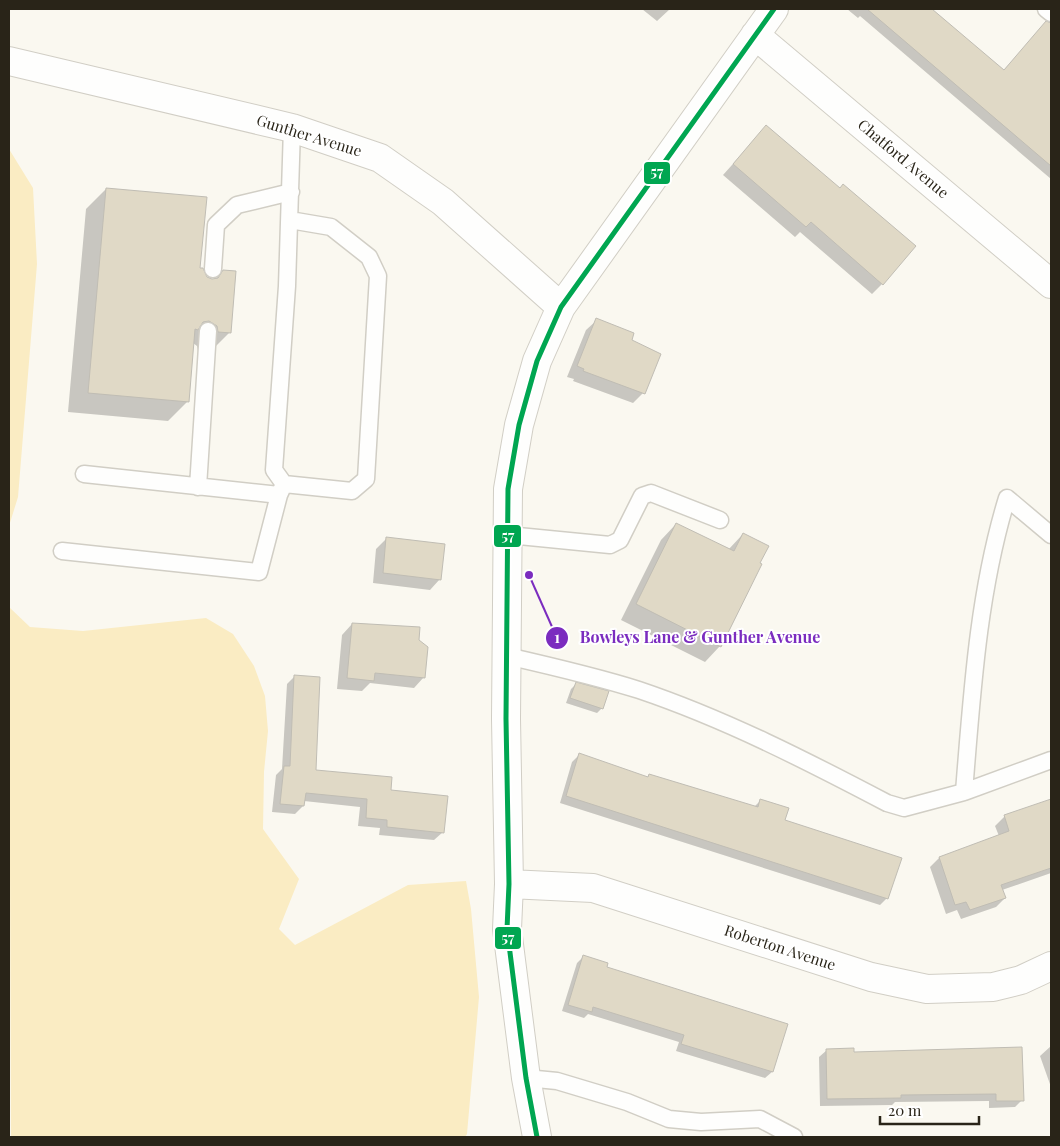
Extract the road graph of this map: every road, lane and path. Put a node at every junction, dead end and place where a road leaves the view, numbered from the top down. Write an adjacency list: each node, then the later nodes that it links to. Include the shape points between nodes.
1 (774, 9): 4 (street)
2 (1046, 9): 3 (lane)
3 (1051, 14)
4 (755, 35): 10 (street, Chatford Avenue); 11 (street)
5 (9, 60): 6 (street, Gunther Avenue)
6 (292, 128): 7 (lane); 11 (street, Gunther Avenue, via 380,158 443,202)
7 (290, 192): 8 (lane); 9 (lane, via 237,205 216,225)
8 (290, 220): 15 (lane, via 274,470); 15 (lane, via 331,228 368,257 378,276 366,479 352,491)
9 (213, 269)
10 (1051, 284)
11 (560, 307): 17 (street, via 536,361 518,425 508,489)
12 (208, 331): 14 (lane)
13 (84, 474): 14 (lane)
14 (198, 487): 15 (lane)
15 (281, 490): 19 (lane, via 259,572)
16 (720, 520): 17 (lane, via 651,493 642,496 620,540 610,545)
17 (508, 535): 20 (street)
18 (1051, 535): 22 (lane, via 1007,498 998,529 976,648)
19 (62, 551)
20 (507, 656): 22 (lane, via 586,674 697,712 779,748 887,803 904,808); 23 (street)
21 (1051, 760): 22 (lane)
22 (964, 792)
23 (509, 884): 24 (street, Roberton Avenue, via 593,888 871,977 927,989 993,987 1021,980); 25 (street, via 507,929)
24 (1051, 966)
25 (526, 1078): 26 (street); 27 (lane, via 557,1080 669,1119 701,1122 760,1119)
26 (537, 1137)
27 (794, 1137)

